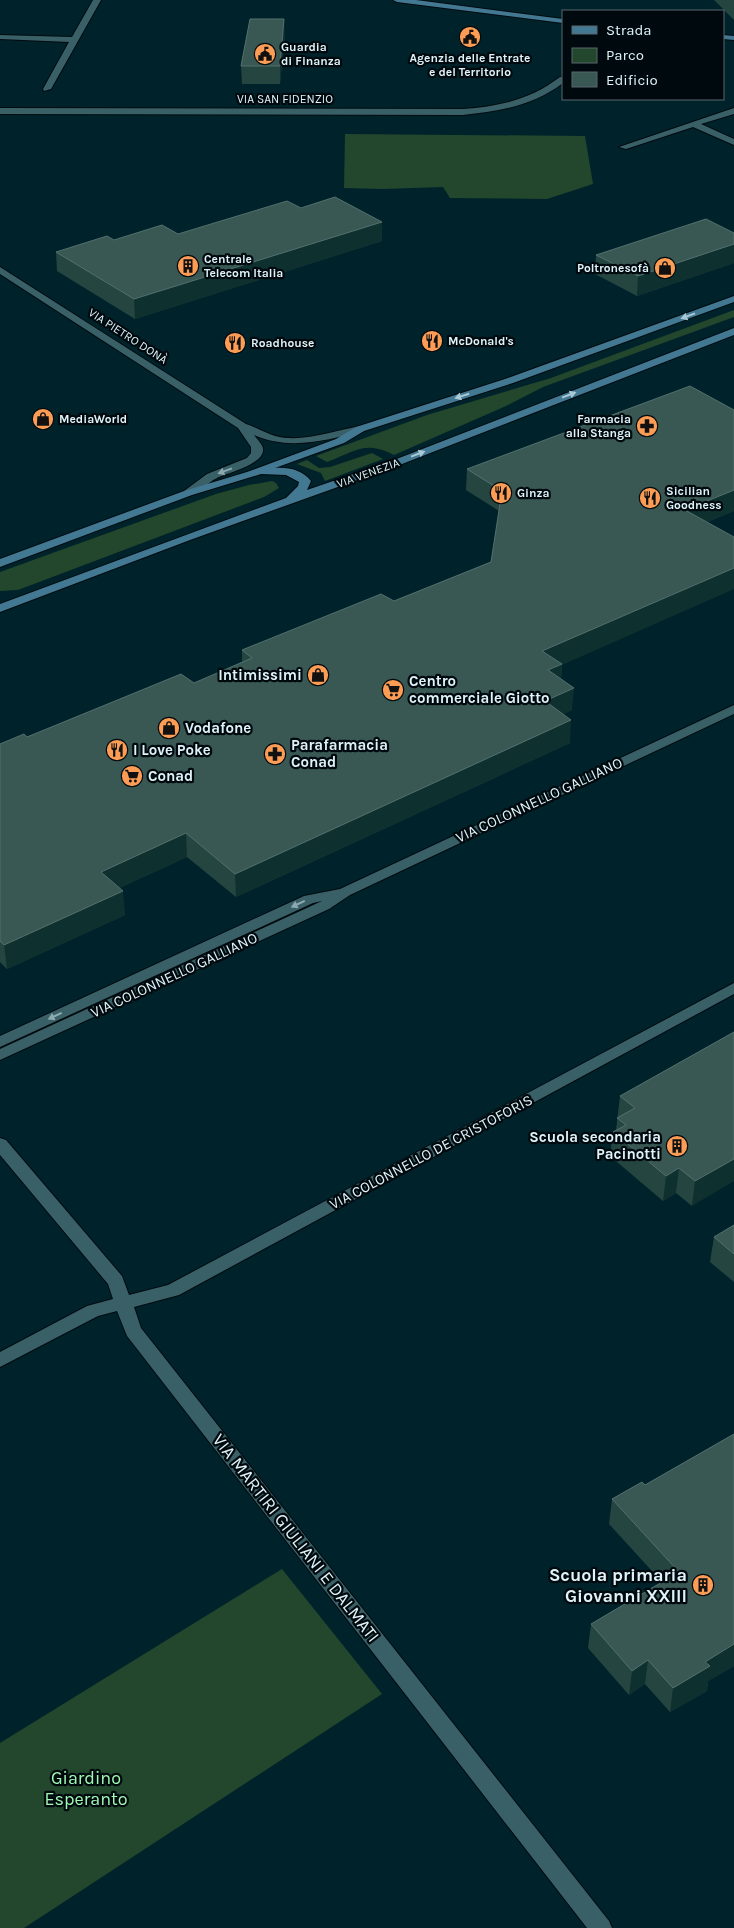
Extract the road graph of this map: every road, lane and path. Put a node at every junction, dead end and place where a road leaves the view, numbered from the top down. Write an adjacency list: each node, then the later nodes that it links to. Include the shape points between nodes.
1 (98, 0): 5 (street)
2 (397, 0): 3 (main road)
3 (562, 21)
4 (0, 37): 5 (street)
5 (74, 40): 7 (street)
6 (562, 80): 8 (street, VIA SAN FIDENZIO, via 540,97 518,104 463,112)
7 (47, 89)
8 (0, 111)
9 (734, 111): 10 (street)
10 (695, 125): 11 (street); 12 (street)
11 (734, 142)
12 (623, 147)
13 (0, 270): 16 (street, VIA PIETRO DONÀ)
14 (734, 299): 17 (main road, one-way to 17, via 509,382)
15 (734, 330): 20 (main road, VIA VENEZIA, one-way to 15, via 398,462)
16 (242, 426): 17 (street, VIA PIETRO DONÀ, via 276,440 309,440); 19 (street, VIA PIETRO DONÀ, one-way to 19, via 257,453 251,460 211,476)
17 (360, 429): 18 (main road, via 340,441)
18 (251, 474): 19 (main road); 20 (main road, via 276,470 302,477 304,487)
19 (188, 493): 21 (main road)
20 (290, 500): 22 (main road, VIA VENEZIA)
21 (0, 563)
22 (0, 608)
23 (734, 709): 24 (street, VIA COLONNELLO GALLIANO)
24 (345, 892): 26 (street, VIA COLONNELLO GALLIANO, one-way to 26, via 309,899); 27 (street, VIA COLONNELLO GALLIANO, via 324,906)
25 (734, 988): 29 (street, VIA COLONNELLO DE CRISTOFORIS, via 173,1290)
26 (0, 1042)
27 (0, 1055)
28 (0, 1144): 29 (street, VIA MARTIRI GIULIANI E DALMATI, via 116,1282)
29 (123, 1305): 30 (street, VIA COLONNELLO DE CRISTOFORIS, via 93,1311); 31 (street, VIA MARTIRI GIULIANI E DALMATI, via 133,1331)
30 (0, 1360)
31 (601, 1928)

